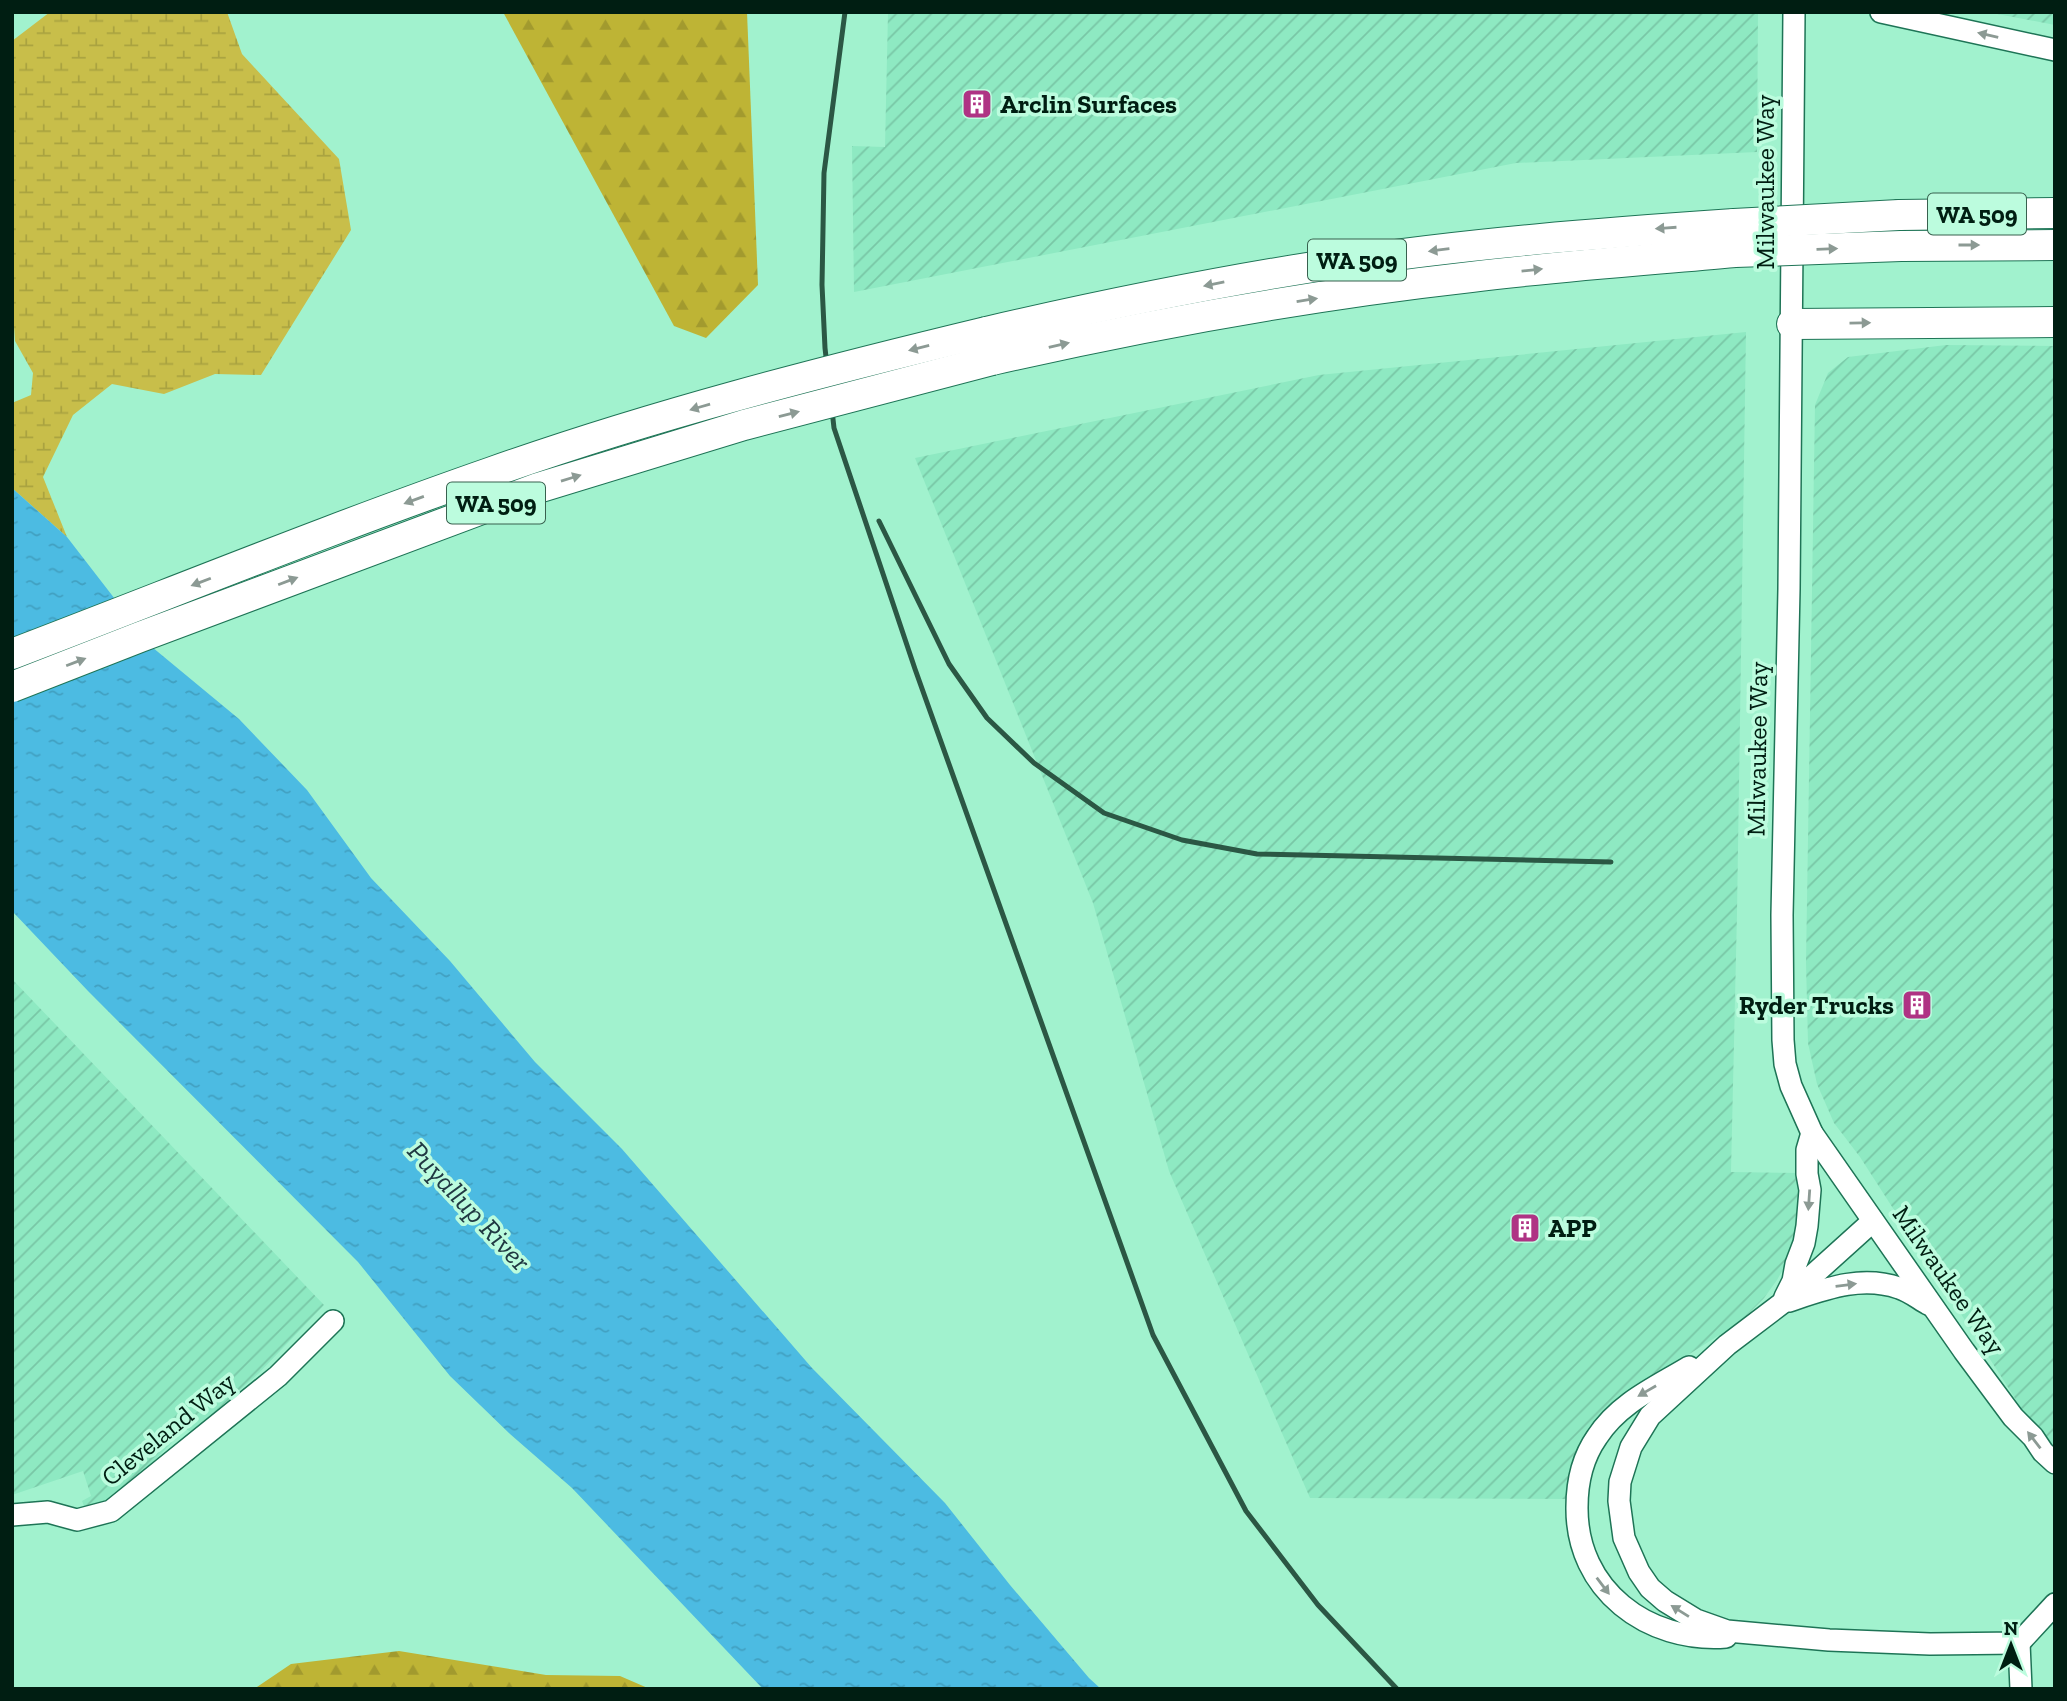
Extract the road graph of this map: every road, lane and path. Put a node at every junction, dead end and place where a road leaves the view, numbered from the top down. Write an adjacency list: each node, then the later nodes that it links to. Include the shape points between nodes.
1 (1794, 12): 8 (street, Milwaukee Way)
2 (1881, 12): 3 (street, one-way to 2)
3 (2055, 50)
4 (2055, 213): 5 (highway, WA 509, bridge, via 1899,215)
5 (1734, 238): 6 (highway, WA 509, one-way to 6, bridge, via 1901,246); 9 (highway, WA 509, via 1613,232 1341,262 1154,295)
6 (2055, 244)
7 (2055, 323): 8 (highway, one-way to 7)
8 (1792, 324): 12 (street, Milwaukee Way, via 1783,1040 1791,1086)
9 (989, 346): 10 (highway, WA 509, one-way to 10, bridge, via 777,384 528,460); 11 (highway, WA 509, one-way to 9, bridge, via 538,488)
10 (12, 654)
11 (12, 687)
12 (1812, 1133): 13 (street, Milwaukee Way); 14 (street, one-way to 14, via 1807,1150 1810,1190 1804,1243)
13 (1873, 1222): 14 (street); 15 (street, Milwaukee Way)
14 (1781, 1304): 15 (street, one-way to 15, via 1842,1284 1870,1283 1899,1288); 17 (street)
15 (1933, 1307): 18 (street, Milwaukee Way, one-way to 15, via 2013,1417)
16 (333, 1321): 19 (street, Cleveland Way, via 278,1376 111,1511 77,1520 48,1512)
17 (1727, 1345): 21 (street, one-way to 17, via 1696,1620 1650,1588 1630,1556 1619,1501 1624,1464 1639,1431); 21 (street, one-way to 21, via 1630,1402 1609,1421 1583,1466 1577,1516 1584,1551 1600,1582 1636,1616 1685,1635 1705,1638)
18 (2055, 1463)
19 (12, 1515)
20 (2055, 1604): 22 (street)
21 (1744, 1633): 22 (street, via 1930,1644)
22 (2019, 1643): 23 (street)
23 (2021, 1689)

